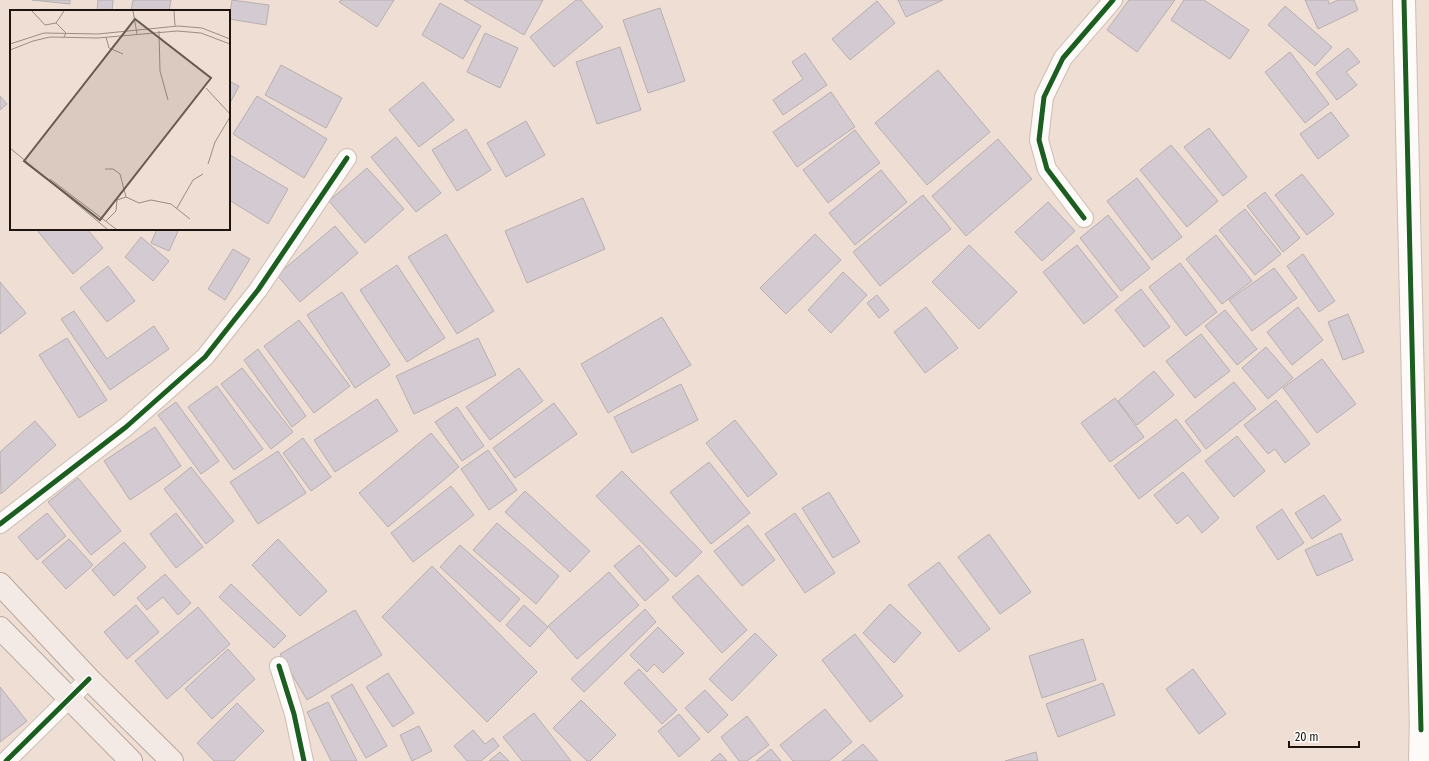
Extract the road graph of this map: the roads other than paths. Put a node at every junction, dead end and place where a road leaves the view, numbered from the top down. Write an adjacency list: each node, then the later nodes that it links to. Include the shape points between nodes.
1 (1113, 0): 4 (street, via 1062,58 1044,97 1039,140 1047,169)
2 (1404, 0): 12 (street)
3 (347, 158): 5 (street, via 258,290 205,357 126,427)
4 (1084, 218)
5 (0, 524)
6 (1429, 534): 12 (street)
7 (0, 584): 10 (main road)
8 (0, 628): 11 (main road)
9 (279, 666): 16 (street, via 294,714)
10 (89, 679): 11 (street); 15 (main road)
11 (70, 699): 13 (street); 14 (main road)
12 (1420, 730): 17 (street)
13 (6, 761)
14 (131, 761)
15 (172, 761)
16 (304, 761)
17 (1420, 761)

